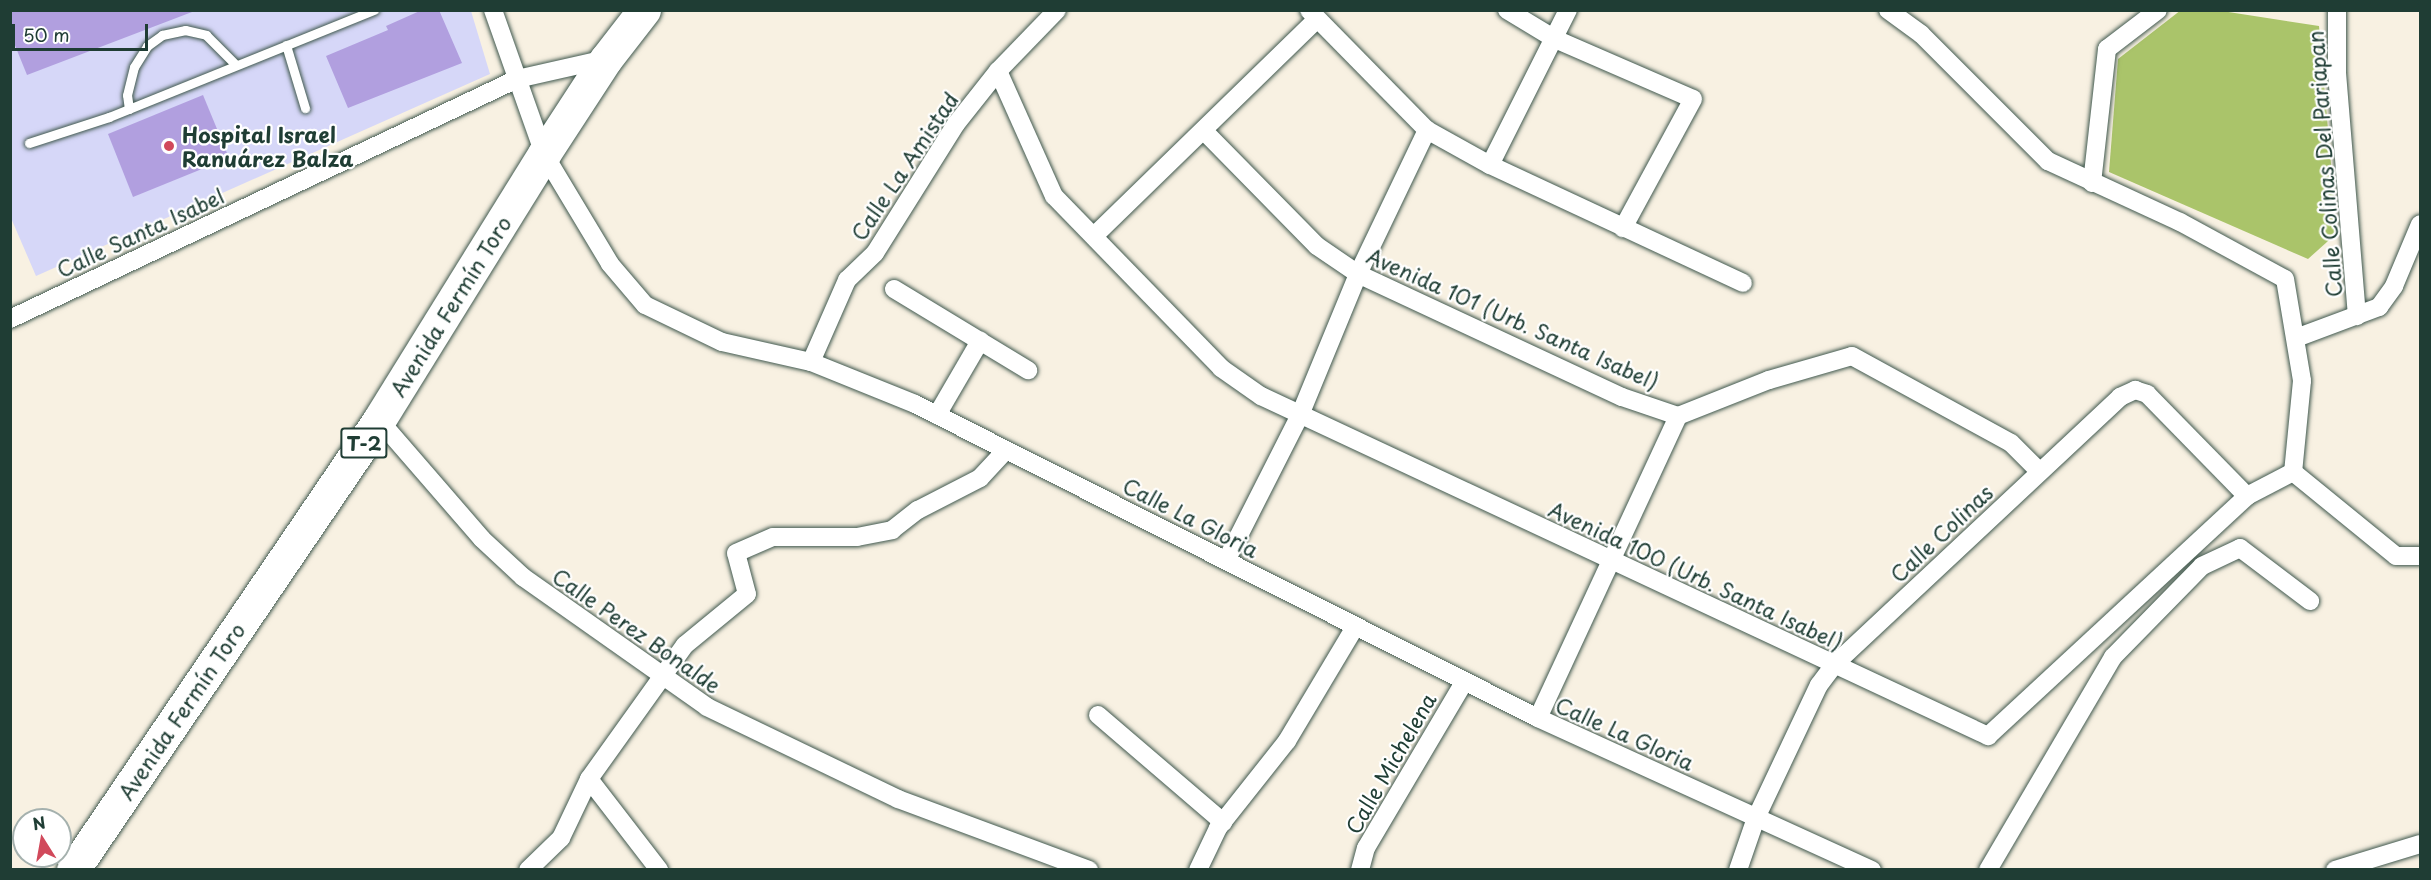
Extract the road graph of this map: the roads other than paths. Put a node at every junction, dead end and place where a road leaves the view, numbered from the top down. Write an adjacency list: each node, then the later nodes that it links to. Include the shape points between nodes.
1 (374, 10): 12 (lane)
2 (493, 10): 16 (street, Calle La Gloria)
3 (644, 10): 13 (highway, Avenida Fermín Toro / T-2)
4 (1057, 10): 15 (street, Calle La Amistad)
5 (1507, 10): 11 (street)
6 (1568, 10): 11 (street)
7 (1888, 10): 24 (street, via 1921,34 2048,160)
8 (2158, 10): 24 (street, via 2107,49)
9 (2337, 10): 31 (street, Calle Colinas Del Pariapan, via 2337,73)
10 (1312, 16): 19 (street); 20 (street)
11 (1555, 39): 23 (street); 26 (street, via 1693,99)
12 (286, 45): 14 (lane); 17 (lane)
13 (606, 59): 16 (street, Calle Santa Isabel); 22 (highway, Avenida Fermín Toro / T-2)
14 (236, 65): 18 (lane); 18 (lane, via 206,35 185,30 162,35 147,46 134,67 127,95)
15 (998, 71): 27 (street, Avenida 100 (Urb. Santa Isabel), via 1054,195); 35 (street, Calle La Amistad, via 956,124 875,253 847,280)
16 (517, 79): 22 (street, Calle La Gloria); 32 (street, Calle Santa Isabel)
17 (305, 108)
18 (129, 109): 21 (lane)
19 (1427, 130): 23 (street); 28 (street)
20 (1204, 131): 27 (street); 28 (street, Avenida 101 (Urb. Santa Isabel), via 1317,246)
21 (29, 143)
22 (544, 154): 35 (street, Calle La Gloria, via 610,264 645,305 722,342); 40 (highway, Avenida Fermín Toro / T-2)
23 (1490, 165): 26 (street)
24 (2092, 183): 33 (street, via 2180,222 2285,279)
25 (2421, 224): 31 (street, via 2394,286 2379,307)
26 (1623, 228): 29 (street)
27 (1094, 236): 38 (street, Avenida 100 (Urb. Santa Isabel), via 1221,368 1261,396)
28 (1358, 274): 38 (street); 39 (street, Avenida 101 (Urb. Santa Isabel), via 1622,397)
29 (1743, 283)
30 (894, 289): 34 (street)
31 (2357, 315): 33 (street)
32 (10, 319)
33 (2296, 338): 43 (street, via 2302,381)
34 (980, 341): 36 (street); 37 (street)
35 (811, 362): 37 (street, Calle La Gloria)
36 (1028, 370)
37 (937, 415): 41 (street, Calle La Gloria)
38 (1300, 415): 46 (street); 47 (street, Avenida 100 (Urb. Santa Isabel))
39 (1678, 416): 42 (street, via 1769,380 1852,357 2011,443); 47 (street)
40 (379, 420): 51 (street, Calle Perez Bonalde, via 482,539 523,577); 59 (highway, Avenida Fermín Toro / T-2)
41 (1006, 450): 46 (street, Calle La Gloria); 51 (street, via 980,478 918,510 892,530 857,537 773,537 736,553 747,594 685,645)
42 (2039, 471): 44 (street, Calle Colinas, via 2120,397 2135,390 2147,394); 50 (street, Calle Colinas)
43 (2293, 472): 44 (street, Avenida 100 (Urb. Santa Isabel)); 45 (street, via 2396,556)
44 (2247, 496): 50 (street, Avenida 100 (Urb. Santa Isabel), via 1988,736)
45 (2421, 556)
46 (1227, 559): 49 (street, Calle La Gloria)
47 (1610, 560): 50 (street, Avenida 100 (Urb. Santa Isabel)); 54 (street)
48 (2310, 601): 67 (street, via 2240,548 2202,566 2113,657)
49 (1356, 627): 52 (street, Calle La Gloria); 57 (street, via 1287,741)
50 (1835, 664): 56 (street, Calle Colinas, via 1819,685)
51 (663, 679): 55 (street); 62 (street, Calle Perez Bonalde, via 707,707 898,799)
52 (1464, 682): 54 (street, Calle La Gloria); 64 (street, Calle Michelena, via 1366,848)
53 (1098, 715): 57 (street)
54 (1538, 718): 56 (street, Calle La Gloria)
55 (589, 779): 60 (street, via 561,838); 61 (street)
56 (1756, 818): 65 (street, Calle Colinas); 66 (street, Calle La Gloria)
57 (1223, 822): 63 (street)
58 (2421, 844): 68 (street)
59 (74, 870)
60 (528, 870)
61 (659, 870)
62 (1089, 870)
63 (1198, 870)
64 (1360, 870)
65 (1738, 870)
66 (1872, 870)
67 (1988, 870)
68 (2335, 870)

